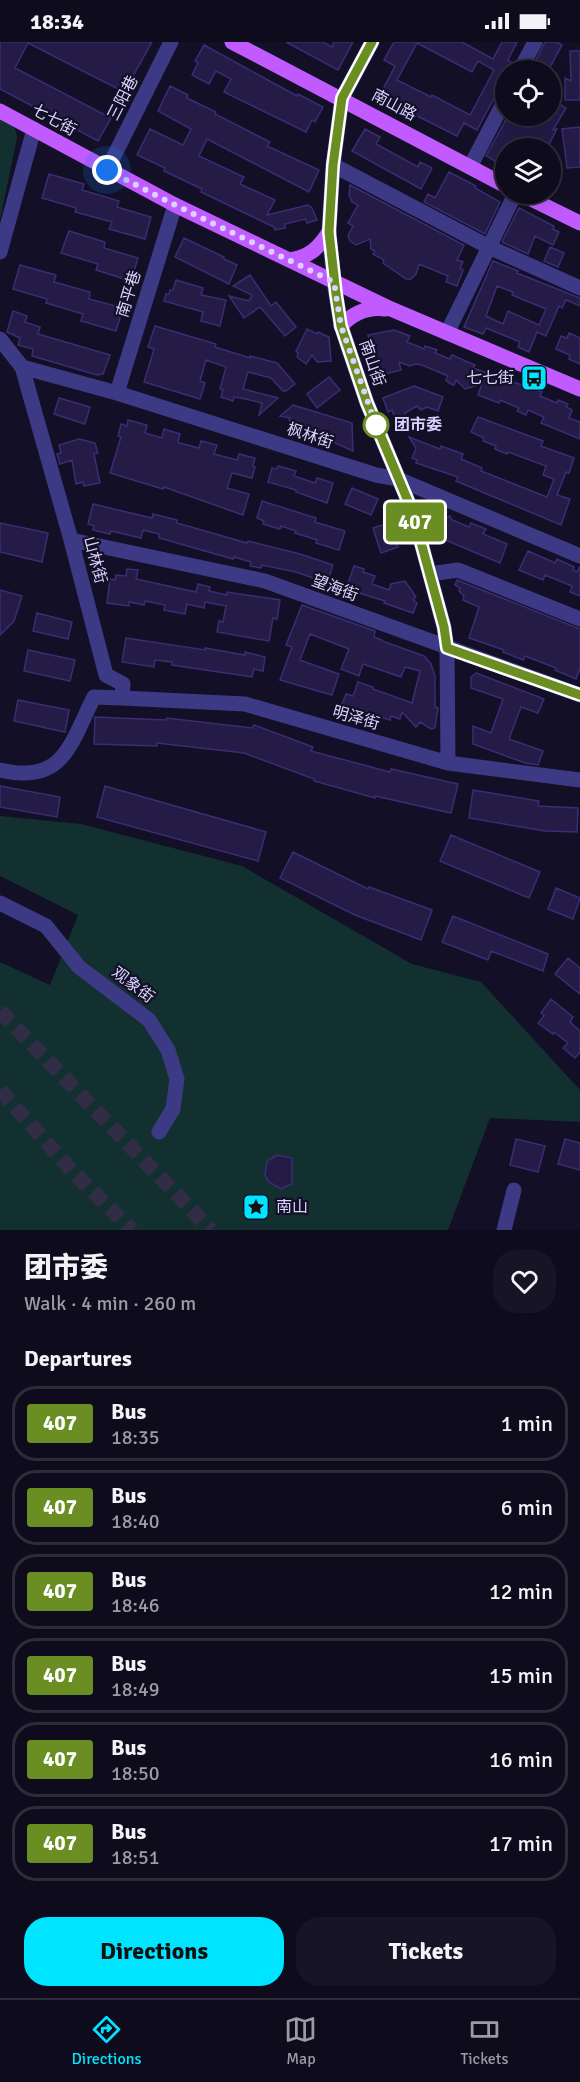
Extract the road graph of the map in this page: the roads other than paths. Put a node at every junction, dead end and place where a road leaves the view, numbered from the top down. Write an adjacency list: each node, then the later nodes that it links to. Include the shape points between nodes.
1 (171, 42): 12 (street, 三阳巷)
2 (232, 42): 6 (main road, 南山路)
3 (372, 42): 6 (street, 南山街)
4 (535, 42): 5 (street)
5 (525, 60)
6 (342, 98): 10 (street, 南山街); 11 (main road, 南山路)
7 (0, 111): 9 (main road, 七七街)
8 (495, 119): 11 (street)
9 (34, 129): 12 (main road, 七七街); 20 (street)
10 (333, 165): 18 (street, 南山街); 19 (street)
11 (470, 167): 13 (main road, 南山路)
12 (107, 170): 16 (main road, 七七街)
13 (495, 180)
14 (510, 204): 19 (street)
15 (541, 204): 17 (main road)
16 (175, 205): 21 (main road, 七七街); 30 (street, 南平巷)
17 (580, 223)
18 (329, 232): 21 (main road, via 320,247); 22 (street, 南山街)
19 (489, 248): 23 (street); 26 (street)
20 (0, 252)
21 (289, 260): 22 (main road, 七七街)
22 (334, 282): 24 (main road, 七七街); 25 (street, 南山街)
23 (580, 288)
24 (391, 309): 25 (main road, via 366,309); 26 (main road, 七七街)
25 (341, 326): 31 (street, 南山街)
26 (447, 333): 29 (main road, 七七街)
27 (0, 339): 28 (street, 山林街)
28 (22, 367): 30 (street, 枫林街); 32 (street, 山林街)
29 (580, 389)
30 (117, 393): 31 (street, 枫林街, via 375,476)
31 (398, 479): 33 (street, 枫林街); 34 (street, 南山街, via 413,513)
32 (71, 540): 36 (street, 望海街, via 265,582); 38 (street, 山林街, via 106,675 123,684)
33 (580, 556)
34 (429, 574): 35 (street, via 458,570); 36 (street, 南山街)
35 (580, 620)
36 (447, 648): 37 (street, 望海街); 39 (street, 南山街)
37 (579, 690)
38 (122, 698): 39 (street, 明泽街, via 245,704); 40 (street, via 94,697 65,754 49,770 20,775)
39 (448, 763): 41 (street, 明泽街)
40 (0, 770)
41 (580, 780)
42 (0, 903): 43 (street, 观象街, via 46,926 79,966 149,1020 168,1050 177,1079 173,1109)
43 (159, 1132)
44 (514, 1190): 45 (street)
45 (504, 1230)

